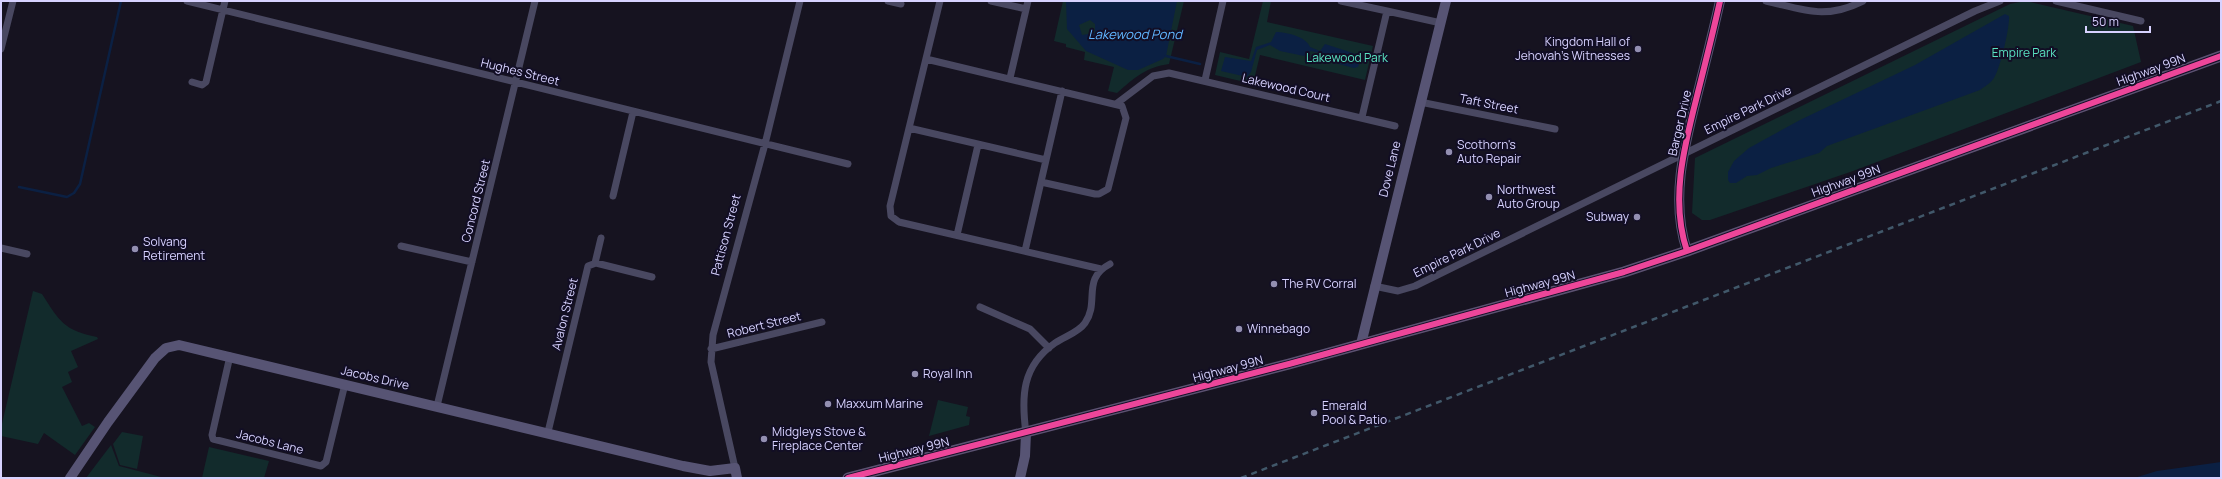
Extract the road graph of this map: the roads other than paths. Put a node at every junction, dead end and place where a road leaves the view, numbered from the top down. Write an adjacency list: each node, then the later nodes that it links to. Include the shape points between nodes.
1 (13, 1): 24 (street)
2 (186, 1): 20 (street, Hughes Street)
3 (225, 1): 20 (street)
4 (535, 1): 30 (street, Concord Street)
5 (800, 1): 39 (street, Pattison Street)
6 (888, 1): 18 (street)
7 (940, 1): 26 (street)
8 (991, 1): 19 (street)
9 (1028, 1): 19 (street)
10 (1223, 1): 28 (street)
11 (1342, 1): 21 (street)
12 (1446, 1): 23 (street, Dove Lane)
13 (1720, 1): 41 (street, Barger Drive)
14 (1766, 1): 15 (street, via 1826,13 1841,11)
15 (1863, 1)
16 (2000, 1): 41 (street, Empire Park Drive)
17 (2056, 1): 22 (street)
18 (901, 4)
19 (1026, 9): 27 (street)
20 (223, 10): 29 (street, via 206,82 202,85); 30 (street, Hughes Street)
21 (1387, 11): 23 (street); 35 (street)
22 (2141, 22)
23 (1441, 23): 32 (street, Dove Lane)
24 (1, 49)
25 (2221, 56): 51 (main road, Highway 99N)
26 (926, 59): 27 (street); 37 (street)
27 (1010, 78): 31 (street)
28 (1205, 80): 33 (street, Lakewood Court, via 1176,73 1162,73 1153,76); 35 (street, Lakewood Court)
29 (192, 82)
30 (515, 83): 34 (street, Hughes Street); 53 (street, Concord Street)
31 (1062, 91): 33 (street); 42 (street)
32 (1420, 102): 38 (street, Taft Street); 58 (street, Dove Lane)
33 (1116, 104): 44 (street, via 1124,109 1126,118 1108,189 1095,194)
34 (633, 112): 39 (street, Hughes Street); 45 (street)
35 (1362, 117): 36 (street, Lakewood Court)
36 (1395, 126)
37 (909, 128): 40 (street); 46 (street, via 890,206 891,216 899,222)
38 (1555, 129)
39 (764, 144): 43 (street, Hughes Street); 63 (street, Pattison Street, via 732,259)
40 (978, 145): 42 (street); 46 (street)
41 (1682, 154): 51 (street, Barger Drive, via 1680,231); 58 (street, Empire Park Drive, via 1415,286 1398,291)
42 (1046, 160): 44 (street)
43 (848, 164)
44 (1041, 182): 50 (street)
45 (613, 196)
46 (957, 236): 50 (street)
47 (601, 238): 54 (street)
48 (401, 246): 53 (street)
49 (1, 248): 52 (street)
50 (1025, 251): 56 (street)
51 (1687, 251): 61 (main road, Highway 99N, via 1608,276)
52 (27, 254)
53 (472, 262): 66 (street, Concord Street)
54 (595, 263): 57 (street); 67 (street, Avalon Street, via 588,266)
55 (1110, 264): 56 (street)
56 (1101, 269): 62 (street, via 1093,282 1091,307 1086,322 1073,334)
57 (652, 277)
58 (1374, 286): 61 (street, Dove Lane)
59 (980, 307): 62 (street, via 1030,329)
60 (822, 322): 63 (street, Robert Street)
61 (1361, 344): 68 (main road, Highway 99N)
62 (1049, 348): 68 (street, via 1031,370 1026,382 1022,400)
63 (711, 349): 69 (street, Pattison Street, via 711,362)
64 (230, 356): 65 (street, Jacobs Drive); 65 (street, Jacobs Lane, via 213,439 305,462 322,466 326,462); 70 (street, Jacobs Drive, via 179,345 172,345 162,352 108,422)
65 (345, 384): 66 (street, Jacobs Drive)
66 (437, 406): 67 (street, Jacobs Drive)
67 (548, 432): 69 (street, Jacobs Drive, via 708,471)
68 (1026, 433): 71 (main road, Highway 99N); 72 (street, via 1025,456)
69 (736, 473)
70 (70, 478)
71 (848, 478)
72 (1020, 478)

